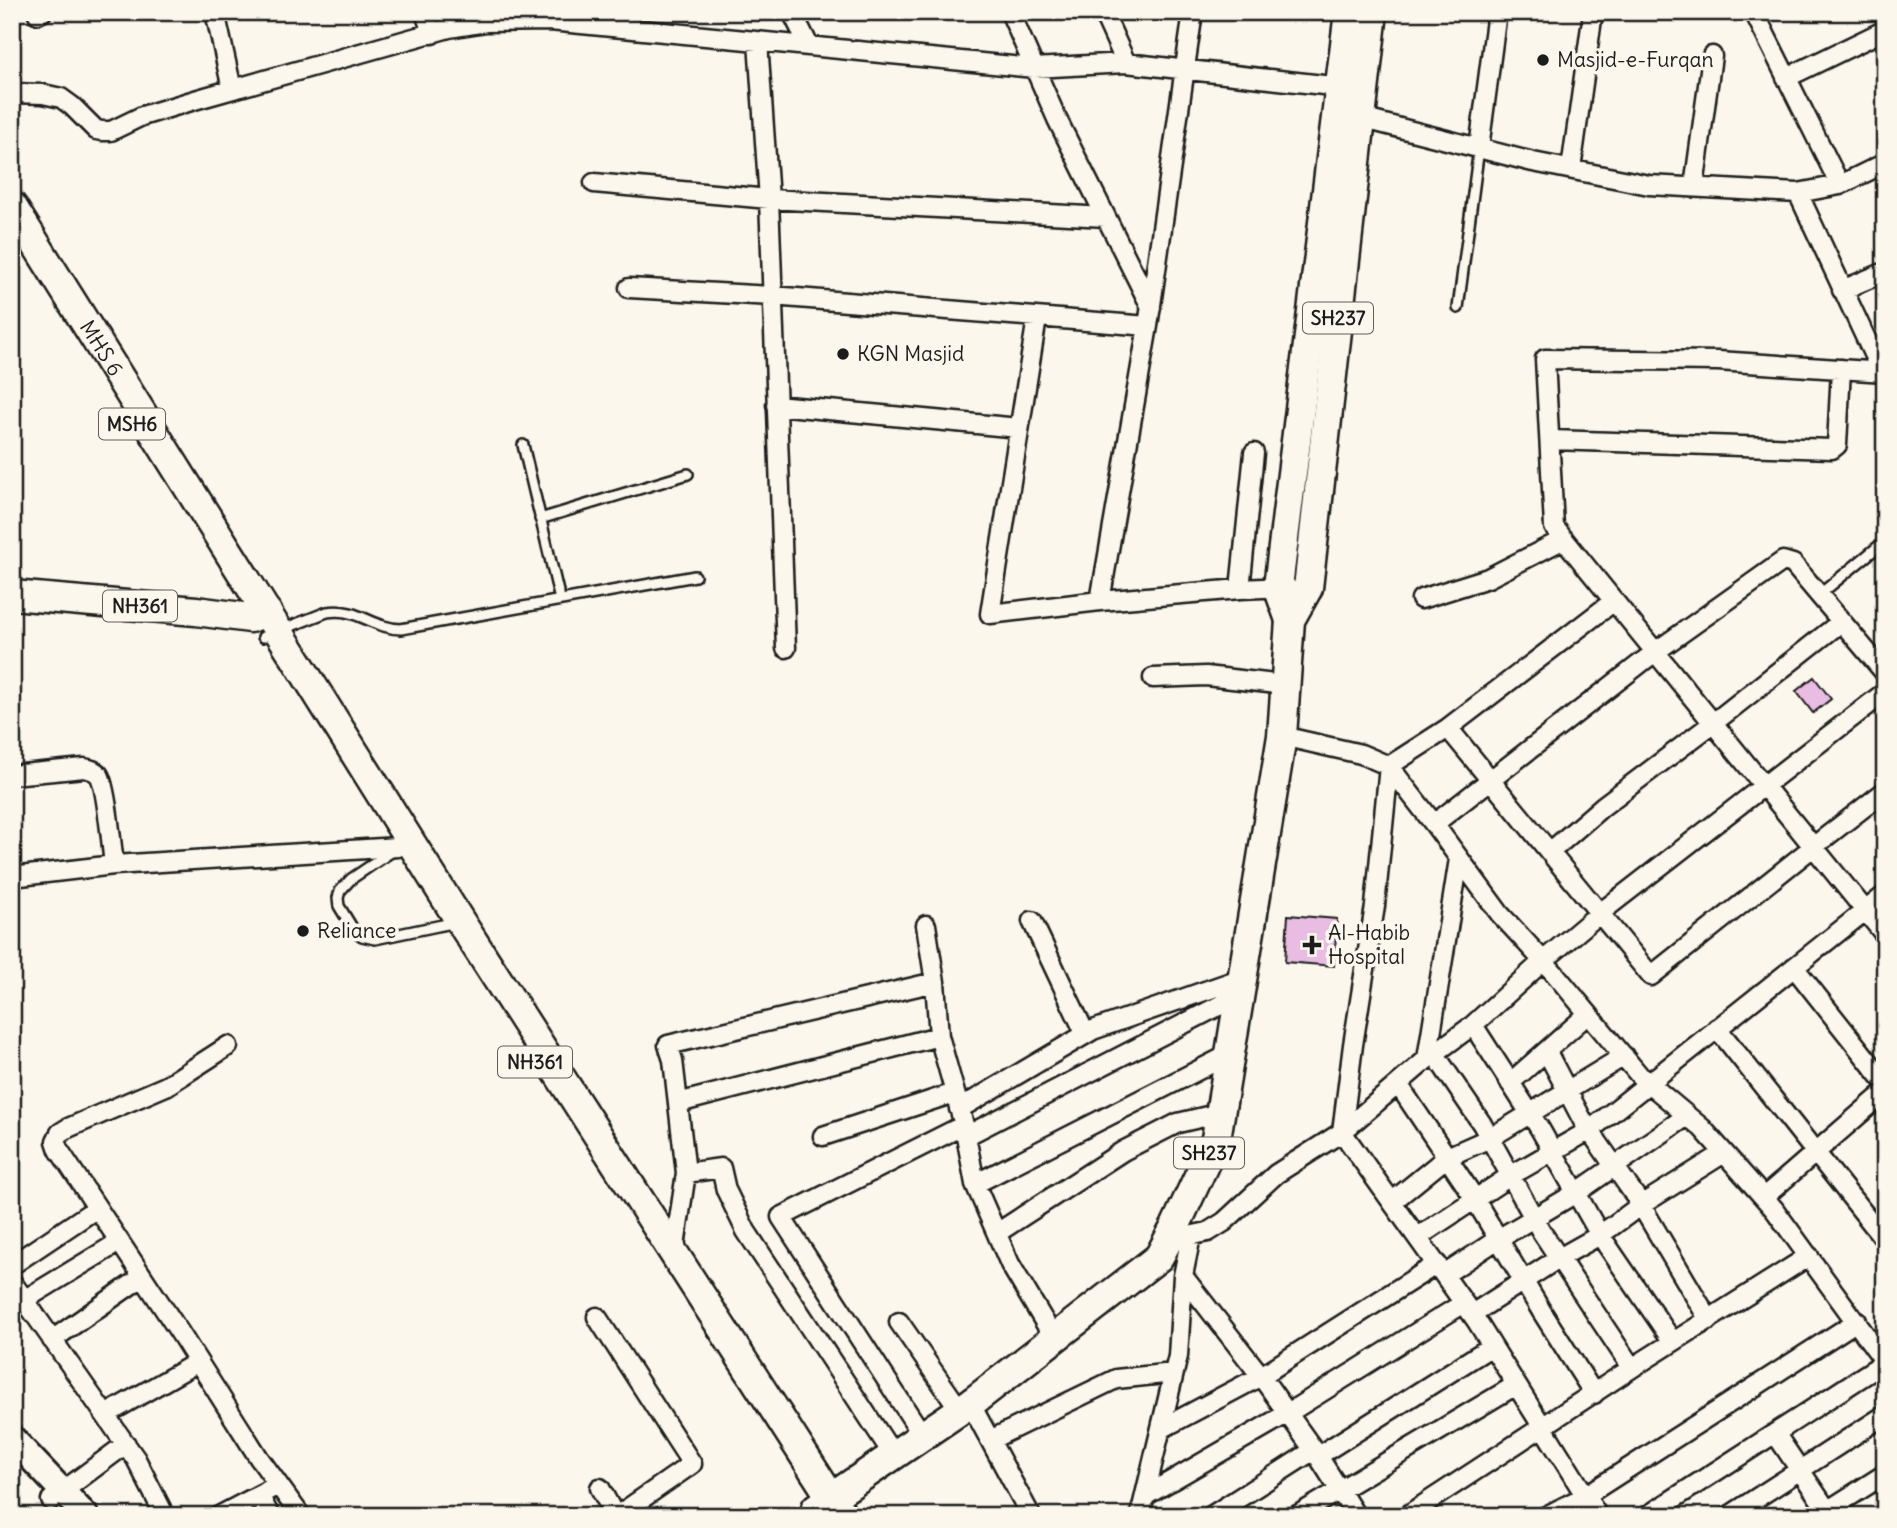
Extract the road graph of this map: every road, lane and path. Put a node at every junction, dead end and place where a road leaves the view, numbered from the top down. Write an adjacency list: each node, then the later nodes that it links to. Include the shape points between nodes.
1 (215, 12): 22 (street)
2 (425, 12): 14 (street)
3 (792, 12): 16 (street)
4 (1010, 12): 19 (street)
5 (1103, 12): 18 (street)
6 (1193, 12): 20 (street)
7 (1349, 12): 24 (main road, SH237)
8 (1373, 12): 24 (main road, SH237)
9 (1497, 12): 25 (street)
10 (1593, 12): 27 (street)
11 (1754, 12): 21 (street)
12 (549, 17): 14 (street, via 486,22); 15 (street)
13 (1885, 30): 21 (street)
14 (432, 34): 22 (street)
15 (758, 42): 16 (street); 32 (street)
16 (809, 46): 19 (street)
17 (1712, 56): 30 (street)
18 (1126, 64): 19 (street); 20 (street)
19 (1034, 68): 34 (street)
20 (1186, 70): 24 (street); 40 (street)
21 (1786, 78): 29 (street)
22 (232, 89): 23 (street, via 142,116 111,131 96,130 61,99)
23 (12, 93)
24 (1351, 102): 25 (street); 57 (main road, SH237); 58 (main road, SH237)
25 (1479, 148): 27 (street); 41 (lane)
26 (1885, 163): 29 (street)
27 (1571, 169): 30 (street, via 1649,185)
28 (594, 183): 32 (street)
29 (1840, 185): 31 (street)
30 (1694, 187): 31 (street)
31 (1798, 193): 38 (street)
32 (769, 199): 34 (street); 39 (street)
33 (12, 206): 66 (main road, MHS 6)
34 (1106, 217): 40 (street)
35 (12, 231): 66 (main road, MSH6)
36 (1885, 272): 38 (street)
37 (629, 288): 39 (street)
38 (1842, 290): 45 (street)
39 (772, 296): 42 (street); 46 (street)
40 (1151, 307): 43 (street)
41 (1458, 308)
42 (1037, 318): 43 (street); 47 (street)
43 (1149, 326): 64 (street)
44 (1841, 369): 45 (street); 48 (street, via 1837,445 1832,449); 48 (street, via 1718,361 1545,359)
45 (1883, 372)
46 (776, 405): 47 (street); 69 (street)
47 (1019, 428): 64 (street, via 990,614)
48 (1551, 440): 53 (street, via 1554,527)
49 (523, 445): 52 (lane)
50 (1254, 453): 59 (street)
51 (688, 474): 52 (lane)
52 (540, 520): 63 (lane)
53 (1564, 538): 62 (street, via 1488,578); 65 (street)
54 (1885, 541): 61 (lane)
55 (695, 576): 63 (lane)
56 (12, 578): 66 (main road)
57 (1278, 587): 58 (street); 59 (street); 67 (main road, SH237)
58 (1308, 588): 67 (main road, SH237)
59 (1240, 589): 64 (street)
60 (12, 595): 66 (main road, NH361)
61 (1819, 595): 68 (street); 70 (street, via 1793,564 1783,561)
62 (1421, 599)
63 (560, 600): 66 (lane, via 401,629 337,610)
64 (1100, 601)
65 (1614, 601): 70 (street); 76 (street)
66 (259, 615): 84 (main road, NH361); 150 (main road, via 460,921)
67 (1290, 620): 73 (main road, SH237)
68 (1841, 622): 71 (street); 75 (street)
69 (786, 648)
70 (1655, 652): 75 (street); 80 (street)
71 (1885, 673)
72 (1153, 678): 73 (street, via 1206,676)
73 (1284, 685): 77 (main road, SH237)
74 (1885, 692): 81 (street)
75 (1713, 724): 81 (street); 86 (street)
76 (1448, 728): 78 (street); 80 (street)
77 (1282, 736): 78 (street, via 1361,754); 100 (main road, SH237)
78 (1388, 766): 83 (street); 123 (street, via 1375,906)
79 (12, 775): 88 (street, via 84,768 95,772 103,783)
80 (1490, 781): 83 (street); 86 (street)
81 (1762, 785): 85 (street); 92 (street)
82 (1885, 791): 85 (street)
83 (1434, 824): 87 (street)
84 (398, 847): 88 (street); 94 (main road, NH361); 94 (lane, via 340,891 339,906 353,929 375,939)
85 (1812, 847): 91 (street); 92 (street, via 1651,976)
86 (1550, 852): 92 (street)
87 (1459, 859): 97 (street); 109 (street)
88 (114, 864): 89 (street)
89 (12, 877)
90 (1885, 895): 91 (street)
91 (1865, 911): 96 (street); 98 (street)
92 (1600, 913): 97 (street)
93 (1032, 921): 104 (street)
94 (447, 924): 150 (main road, NH361)
95 (926, 925): 99 (street)
96 (1885, 935)
97 (1543, 961): 101 (street); 102 (street)
98 (1794, 967): 103 (street); 111 (street)
99 (935, 982): 105 (street); 117 (street, via 668,1045)
100 (1241, 987): 104 (street); 108 (main road, SH237); 120 (street)
101 (1588, 1014): 107 (street); 110 (street)
102 (1472, 1025): 109 (street); 112 (street)
103 (1717, 1028): 113 (street); 128 (street)
104 (1085, 1033): 120 (street)
105 (939, 1036): 117 (street); 120 (street)
106 (228, 1046): 139 (street, via 166,1086 60,1133 56,1141 59,1150)
107 (1547, 1052): 112 (street); 115 (street)
108 (1230, 1054): 118 (main road, SH237); 133 (street)
109 (1431, 1056): 114 (street); 125 (street)
110 (1624, 1056): 113 (street); 115 (street)
111 (1885, 1082)
112 (1510, 1083): 119 (street)
113 (1647, 1083): 121 (street); 122 (street)
114 (1398, 1084): 123 (street); 129 (street)
115 (1567, 1090): 119 (street); 122 (street)
116 (1885, 1092): 128 (street)
117 (678, 1103): 131 (street)
118 (1220, 1113): 141 (street, via 1178,1123 1123,1152); 144 (main road, SH237, via 1216,1139)
119 (1530, 1114): 125 (street); 126 (street)
120 (961, 1116): 124 (street); 133 (street); 180 (street, via 781,1217)
121 (1687, 1116): 127 (street); 130 (street)
122 (1590, 1130): 126 (street); 130 (street)
123 (1342, 1132): 137 (street); 144 (street, via 1276,1174 1224,1222 1208,1232)
124 (823, 1136)
125 (1490, 1138): 129 (street); 132 (street)
126 (1553, 1152): 132 (street); 134 (street)
127 (1724, 1153): 135 (street); 138 (street)
128 (1815, 1153): 135 (street); 146 (street)
129 (1447, 1157): 136 (street); 137 (street)
130 (1614, 1166): 134 (street); 138 (street)
131 (686, 1173): 150 (street); 185 (street, via 721,1168 746,1231)
132 (1510, 1176): 136 (street); 140 (street)
133 (975, 1184): 141 (street)
134 (1576, 1193): 140 (street); 142 (street)
135 (1764, 1197): 148 (street)
136 (1475, 1200): 143 (street); 145 (street)
137 (1393, 1201): 143 (street)
138 (1641, 1205): 142 (street); 160 (street)
139 (97, 1208): 147 (street); 151 (street)
140 (1533, 1217): 145 (street); 149 (street)
141 (997, 1234): 163 (street)
142 (1600, 1235): 149 (street); 165 (street)
143 (1418, 1237): 152 (street)
144 (1180, 1238): 153 (street); 163 (main road, SH237)
145 (1498, 1238): 152 (street); 155 (street)
146 (1885, 1240)
147 (119, 1241): 154 (street); 157 (street)
148 (1809, 1256): 160 (street); 161 (street)
149 (1559, 1258): 155 (street); 168 (street)
150 (672, 1263): 195 (main road, NH361)
151 (12, 1265)
152 (1441, 1270): 158 (street); 170 (street)
153 (1183, 1276): 169 (street); 170 (street)
154 (142, 1277): 164 (street); 167 (street)
155 (1524, 1281): 158 (street); 172 (street)
156 (12, 1282): 157 (street)
157 (24, 1300): 164 (street)
158 (1468, 1309): 166 (street); 174 (street)
159 (597, 1317): 202 (street, via 692,1464)
160 (1709, 1320): 165 (street)
161 (1857, 1321): 179 (street, via 1885,1362); 193 (street)
162 (899, 1322): 173 (street)
163 (1054, 1338): 173 (main road, SH237)
164 (52, 1340): 175 (street)
165 (1674, 1342): 168 (street)
166 (1492, 1346): 171 (street); 184 (street)
167 (198, 1362): 175 (street); 188 (street)
168 (1632, 1368): 172 (street)
169 (1174, 1373): 178 (street); 181 (street, via 1115,1379)
170 (1261, 1376): 174 (street); 178 (street)
171 (1516, 1385): 177 (street); 190 (street)
172 (1594, 1394): 177 (street)
173 (965, 1407): 180 (main road, SH237); 181 (street)
174 (1288, 1413): 184 (street); 192 (street)
175 (105, 1415): 182 (street)
176 (1885, 1415): 186 (street)
177 (1543, 1427): 193 (street); 208 (street)
178 (1161, 1429): 192 (street)
179 (1774, 1433): 186 (street); 211 (street)
180 (923, 1436): 185 (main road, SH237)
181 (990, 1440): 203 (street)
182 (126, 1444): 194 (street); 198 (street)
183 (14, 1449): 194 (main road)
184 (1316, 1453): 190 (street); 205 (street)
185 (894, 1456): 195 (main road, SH237)
186 (1800, 1470): 196 (street); 212 (street)
187 (1885, 1474): 196 (street)
188 (278, 1485): 191 (street); 201 (street)
189 (600, 1488): 202 (street)
190 (1340, 1490): 206 (street); 207 (street)
191 (259, 1495): 199 (street); 200 (street)
192 (1145, 1496): 204 (street)
193 (1585, 1496): 209 (street); 210 (street)
194 (60, 1502): 197 (main road)
195 (828, 1509)
196 (1826, 1514)
197 (86, 1516)
198 (165, 1516)
199 (219, 1516)
200 (271, 1516)
201 (301, 1516)
202 (616, 1516)
203 (1031, 1516)
204 (1140, 1516)
205 (1211, 1516)
206 (1296, 1516)
207 (1356, 1516)
208 (1406, 1516)
209 (1546, 1516)
210 (1598, 1516)
211 (1647, 1516)
212 (1729, 1516)

